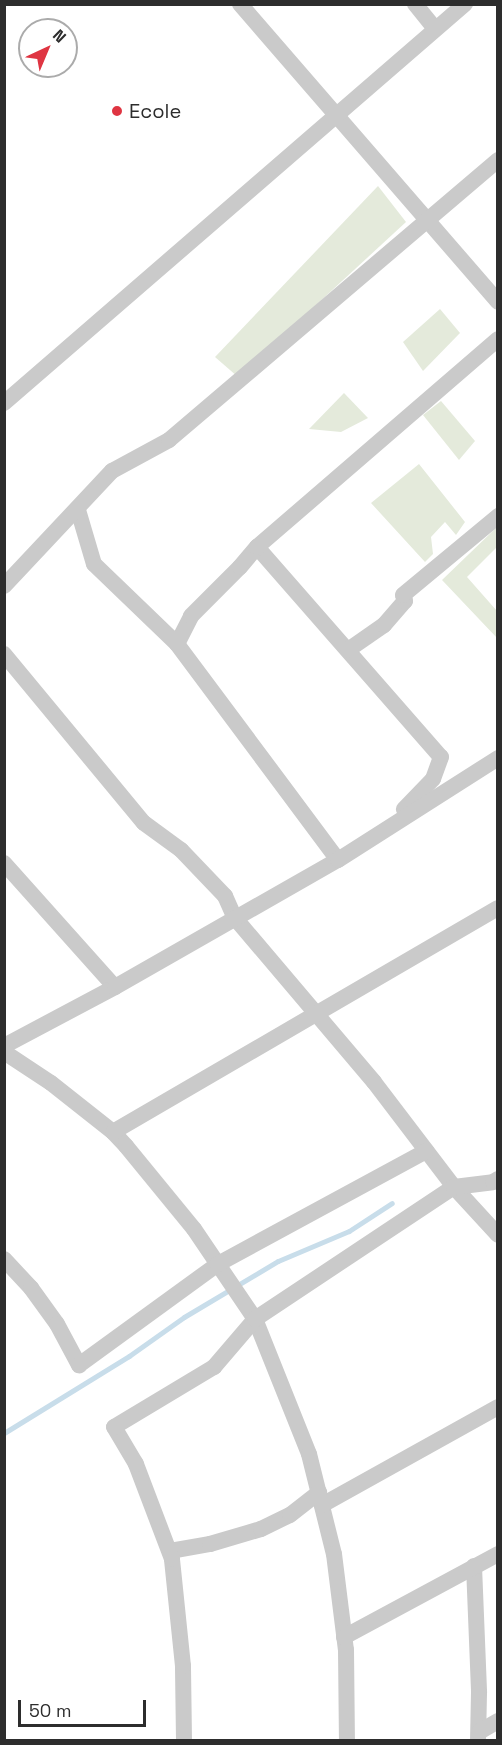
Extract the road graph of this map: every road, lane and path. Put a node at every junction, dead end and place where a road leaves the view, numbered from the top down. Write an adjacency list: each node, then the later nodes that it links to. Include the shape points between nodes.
1 (240, 4): 5 (street)
2 (414, 4): 4 (street)
3 (465, 4): 4 (street)
4 (435, 28): 5 (street)
5 (338, 115): 7 (street); 10 (street)
6 (498, 160): 7 (street)
7 (427, 222): 8 (street); 11 (street, via 169,440 112,471)
8 (498, 302)
9 (498, 339): 13 (street)
10 (4, 403)
11 (78, 510): 14 (street); 15 (street, via 94,564)
12 (498, 516): 16 (street, via 403,595 405,601 384,625)
13 (257, 547): 15 (street, via 191,616); 16 (street)
14 (4, 586)
15 (177, 644): 20 (street)
16 (348, 650): 19 (street, via 441,757 434,779)
17 (4, 654): 23 (street, via 144,823 181,850 225,896)
18 (498, 758): 19 (street)
19 (384, 830): 20 (street)
20 (338, 860): 23 (street)
21 (4, 863): 24 (street)
22 (498, 908): 25 (street)
23 (235, 918): 24 (street); 25 (street)
24 (115, 987): 26 (street)
25 (315, 1016): 28 (street); 29 (street, via 374,1082)
26 (4, 1046)
27 (4, 1052): 28 (street)
28 (113, 1132): 34 (street, via 194,1228)
29 (426, 1151): 31 (street); 34 (street)
30 (498, 1179): 31 (street)
31 (454, 1187): 32 (street); 35 (street)
32 (498, 1235)
33 (4, 1259): 34 (street, via 57,1323 79,1365)
34 (218, 1264): 35 (street)
35 (255, 1319): 37 (street, via 309,1454); 38 (street, via 214,1367 114,1427 136,1464)
36 (498, 1407): 37 (street)
37 (320, 1499): 38 (street, via 261,1529); 41 (street, via 334,1554)
38 (170, 1551): 44 (street, via 183,1666)
39 (498, 1554): 40 (street)
40 (474, 1566): 41 (street); 43 (street)
41 (344, 1636): 45 (street)
42 (498, 1720): 43 (street)
43 (478, 1736)
44 (184, 1740)
45 (346, 1740)

